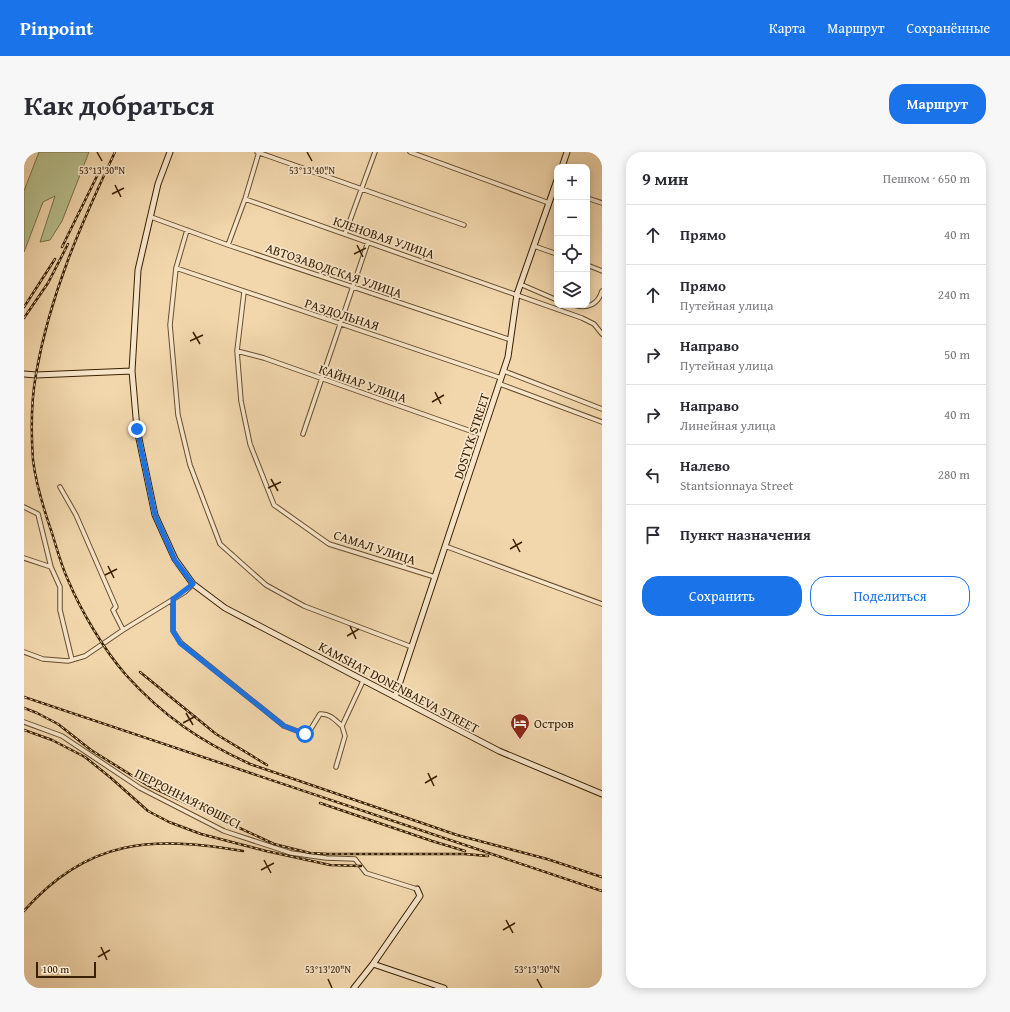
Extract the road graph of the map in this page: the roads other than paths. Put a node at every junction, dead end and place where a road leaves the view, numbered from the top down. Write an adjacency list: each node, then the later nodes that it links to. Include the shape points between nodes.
1 (170, 152): 13 (street, KAMSHAT DONENBAEVA STREET, via 158,184)
2 (258, 152): 7 (street); 9 (street)
3 (375, 152): 7 (street)
4 (410, 152): 11 (street)
5 (567, 152): 6 (street)
6 (563, 164)
7 (362, 189): 14 (street); 16 (street)
8 (554, 192): 11 (street, DOSTYK STREET)
9 (245, 199): 16 (street, КЛЕНОВАЯ УЛИЦА); 18 (street)
10 (590, 199): 12 (street)
11 (549, 203): 19 (street, DOSTYK STREET)
12 (602, 203)
13 (151, 217): 15 (street, АВТОЗАВОДСКАЯ УЛИЦА); 35 (street, KAMSHAT DONENBAEVA STREET, via 138,270)
14 (464, 225)
15 (187, 230): 18 (street, АВТОЗАВОДСКАЯ УЛИЦА); 22 (street)
16 (346, 234): 17 (street, КЛЕНОВАЯ УЛИЦА)
17 (368, 242): 25 (street); 28 (street, КЛЕНОВАЯ УЛИЦА)
18 (228, 245): 25 (street, АВТОЗАВОДСКАЯ УЛИЦА)
19 (534, 246): 20 (street); 24 (street, DOSTYK STREET)
20 (554, 253)
21 (590, 266): 23 (street)
22 (176, 268): 27 (street, РАЗДОЛЬНАЯ); 55 (street, via 170,326 178,415 190,465 220,544 266,585 304,606)
23 (602, 271)
24 (520, 284): 28 (street, DOSTYK STREET); 29 (street)
25 (352, 287): 31 (street); 33 (street, АВТОЗАВОДСКАЯ УЛИЦА)
26 (602, 291): 30 (street, via 596,303)
27 (244, 292): 31 (street, РАЗДОЛЬНАЯ); 34 (street, САМАЛ УЛИЦА)
28 (517, 294): 32 (street, КЛЕНОВАЯ УЛИЦА, via 582,318 594,324); 33 (street, DOSTYK STREET)
29 (554, 299)
30 (590, 306)
31 (340, 324): 38 (street); 39 (street, РАЗДОЛЬНАЯ)
32 (602, 334)
33 (512, 341): 36 (street, DOSTYK STREET)
34 (237, 351): 38 (street, КАЙНАР УЛИЦА); 50 (street, САМАЛ УЛИЦА, via 241,401 250,444 274,505 329,544)
35 (132, 371): 37 (street); 51 (street, KAMSHAT DONENBAEVA STREET, via 137,429 155,515 175,560)
36 (504, 371): 39 (street, DOSTYK STREET); 41 (street)
37 (24, 374)
38 (321, 378): 43 (street); 44 (street, КАЙНАР УЛИЦА)
39 (502, 378): 40 (street, DOSTYK STREET)
40 (500, 384): 42 (street); 44 (street, DOSTYK STREET)
41 (602, 409)
42 (602, 422)
43 (302, 434)
44 (482, 435): 47 (street, DOSTYK STREET)
45 (60, 487): 54 (street, via 76,515 116,607 113,610)
46 (24, 507): 49 (street, via 38,514)
47 (445, 546): 50 (street, DOSTYK STREET); 53 (street)
48 (24, 558): 49 (street)
49 (51, 567): 57 (street, via 60,587 60,610)
50 (436, 577): 55 (street, DOSTYK STREET)
51 (193, 584): 52 (street); 58 (street, KAMSHAT DONENBAEVA STREET, via 225,608)
52 (173, 599): 54 (street); 61 (street, via 173,631 180,643 284,726 305,734 320,714 329,715)
53 (602, 604)
54 (123, 630): 57 (street, via 86,656)
55 (412, 646): 59 (street, DOSTYK STREET)
56 (24, 652): 57 (street, via 43,659)
57 (72, 660)
58 (363, 681): 59 (street, KAMSHAT DONENBAEVA STREET); 61 (street)
59 (395, 697): 63 (street, KAMSHAT DONENBAEVA STREET, via 499,751)
60 (24, 722): 64 (street, ПЕРРОННАЯ КӨШЕСІ, via 62,736 140,788 224,831 291,853 355,859 366,873)
61 (342, 726): 62 (street, via 345,736)
62 (336, 767)
63 (602, 794)
64 (417, 889): 65 (street, via 420,896)
65 (373, 964): 66 (street); 67 (street)
66 (354, 988)
67 (444, 988)

